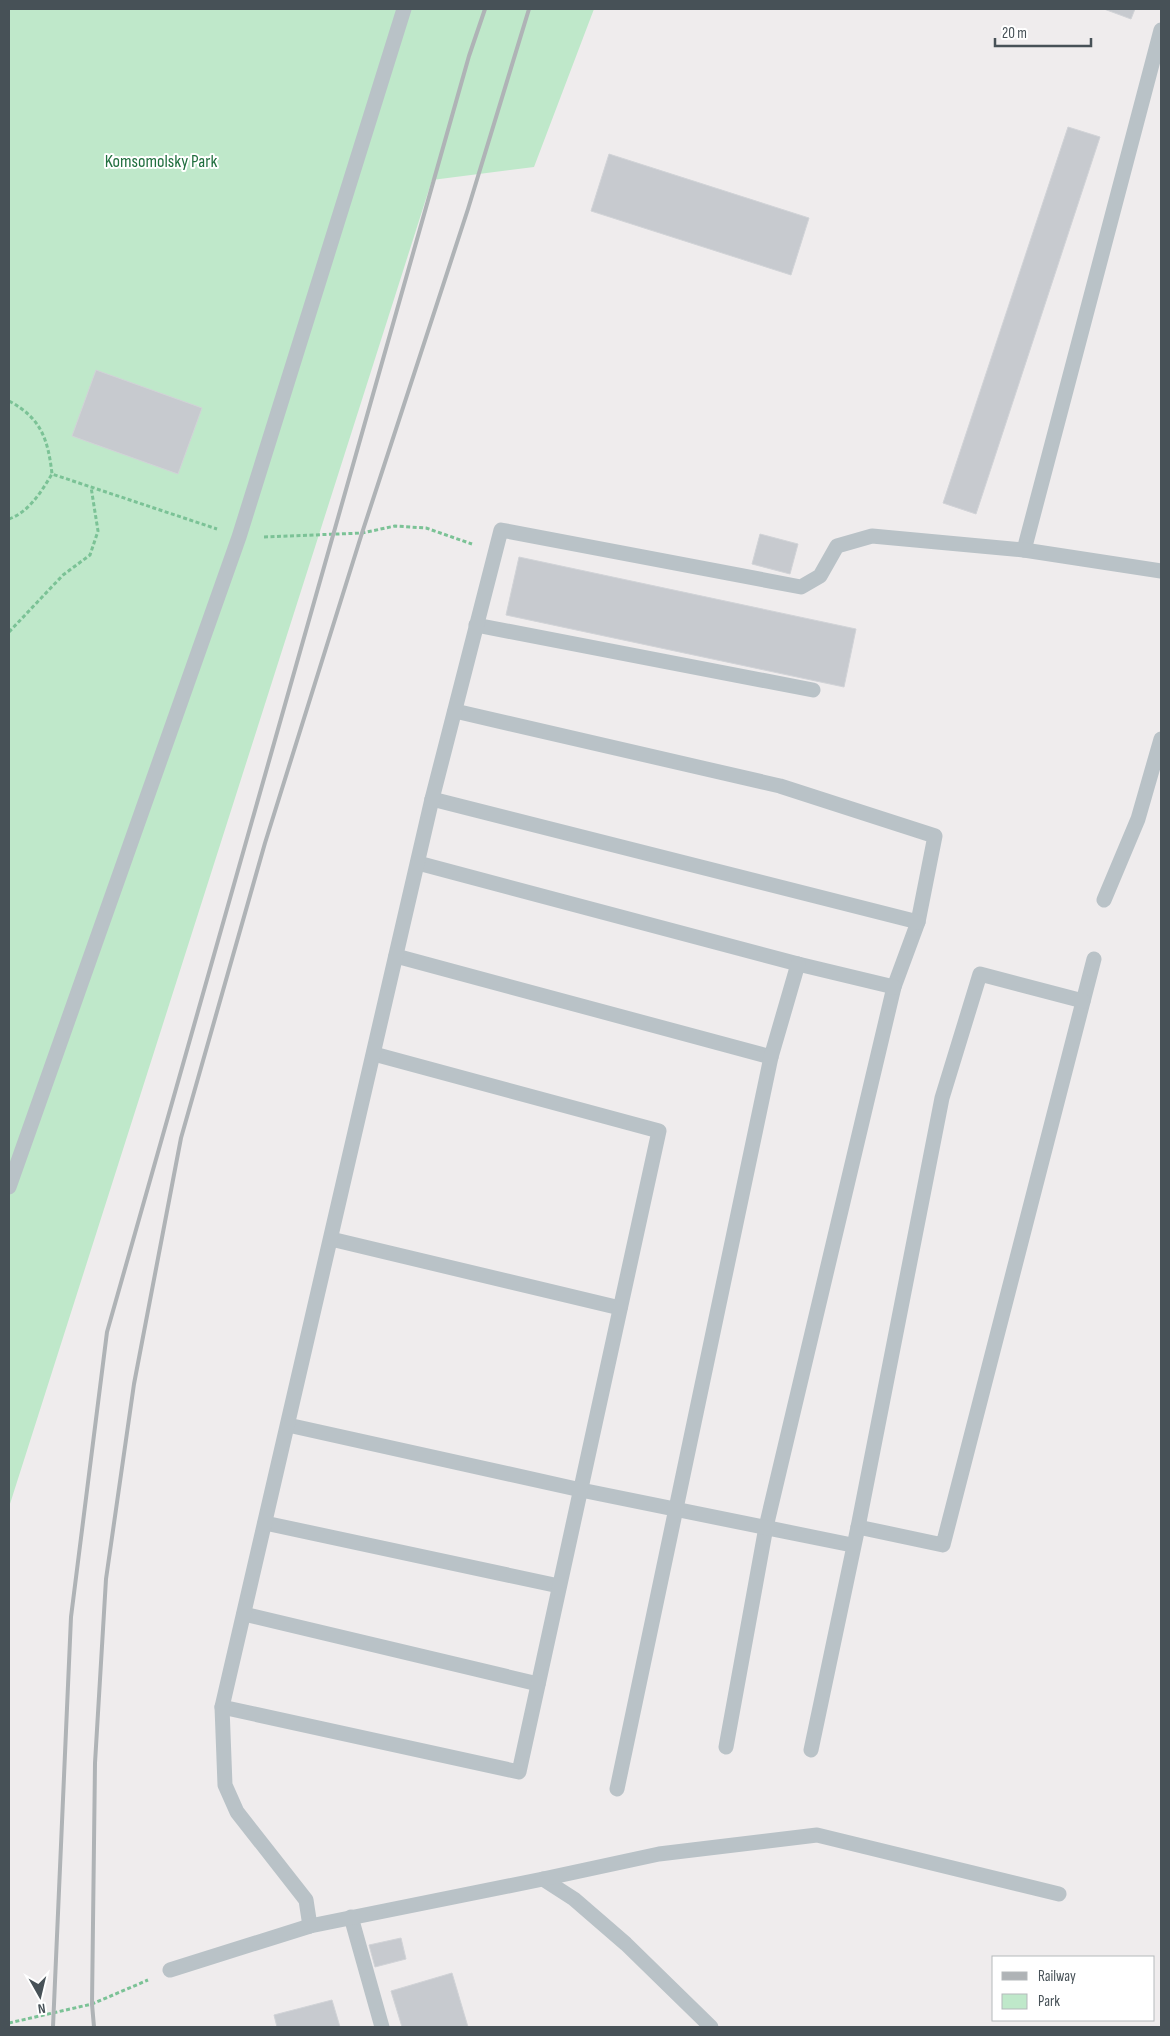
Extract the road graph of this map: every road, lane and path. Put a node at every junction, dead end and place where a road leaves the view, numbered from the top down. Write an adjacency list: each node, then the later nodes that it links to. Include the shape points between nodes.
1 (404, 9): 7 (lane)
2 (1161, 30): 8 (lane)
3 (9, 401): 4 (path, via 23,408 39,425 49,448)
4 (52, 474): 5 (path); 6 (path, via 37,498)
5 (91, 487): 7 (path); 12 (path, via 98,531 90,555 63,575)
6 (9, 519)
7 (239, 537): 9 (path, via 362,533 395,526 426,528); 27 (lane)
8 (1024, 550): 9 (lane, via 872,536 838,546 820,576 801,587 501,530); 10 (lane)
9 (495, 551): 11 (lane)
10 (1161, 571)
11 (476, 625): 13 (lane); 14 (lane)
12 (9, 632)
13 (813, 690)
14 (455, 711): 16 (lane); 19 (lane, via 780,786 935,836)
15 (1161, 739): 18 (lane, via 1138,819)
16 (432, 799): 17 (lane); 19 (lane)
17 (418, 863): 20 (lane); 22 (lane)
18 (1104, 900)
19 (918, 922): 23 (lane)
20 (396, 956): 25 (lane); 26 (lane)
21 (1094, 959): 24 (lane)
22 (798, 964): 23 (lane); 26 (lane)
23 (894, 987): 34 (lane)
24 (1084, 1001): 35 (lane, via 943,1545); 35 (lane, via 980,974 942,1098)
25 (374, 1054): 28 (lane); 29 (lane, via 659,1131)
26 (771, 1057): 32 (lane)
27 (9, 1187)
28 (331, 1238): 29 (lane); 30 (lane)
29 (620, 1308): 31 (lane)
30 (288, 1425): 31 (lane); 33 (lane)
31 (580, 1490): 32 (lane); 37 (lane)
32 (674, 1509): 34 (lane); 43 (lane)
33 (265, 1522): 37 (lane); 38 (lane)
34 (766, 1527): 36 (lane); 41 (lane)
35 (858, 1527): 36 (lane)
36 (852, 1544): 42 (lane)
37 (559, 1586): 39 (lane)
38 (244, 1614): 39 (lane); 40 (lane)
39 (538, 1684): 40 (lane, via 519,1772)
40 (222, 1707): 47 (lane, via 225,1785 237,1812 306,1900)
41 (726, 1747)
42 (811, 1750)
43 (617, 1789)
44 (543, 1880): 45 (lane, via 658,1854 817,1835); 46 (lane); 51 (lane, via 574,1899 626,1944)
45 (1059, 1894)
46 (350, 1917): 47 (lane); 50 (lane)
47 (310, 1926): 48 (lane)
48 (170, 1970): 49 (path, via 92,2004)
49 (9, 2023)
50 (382, 2027)
51 (711, 2027)

